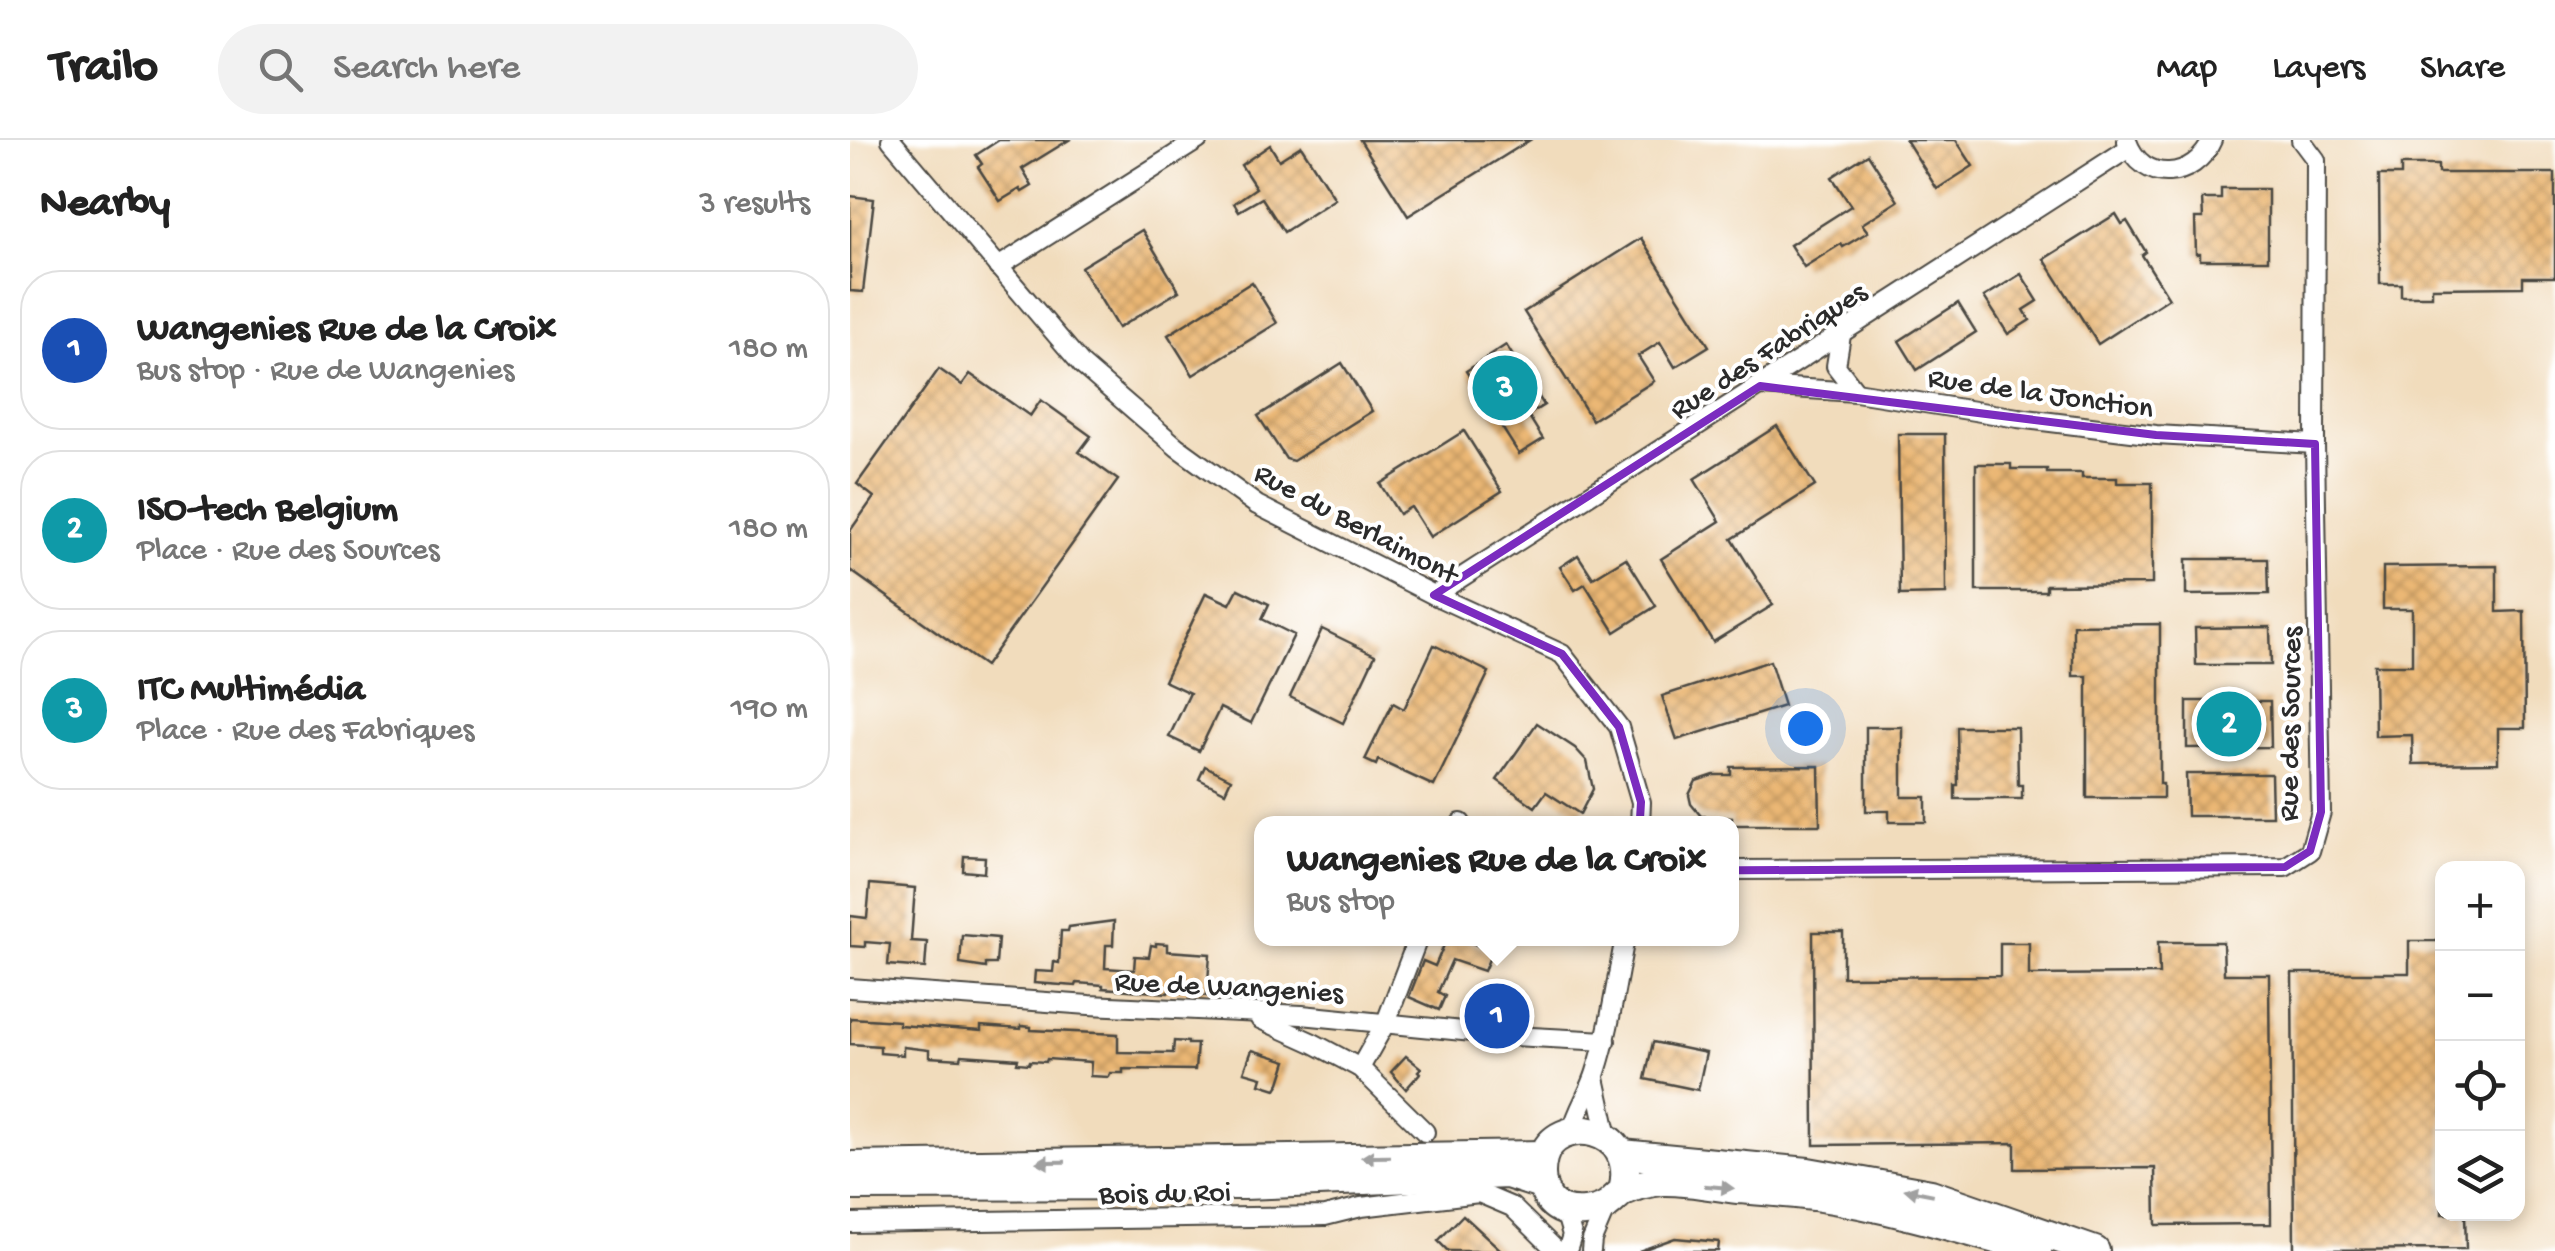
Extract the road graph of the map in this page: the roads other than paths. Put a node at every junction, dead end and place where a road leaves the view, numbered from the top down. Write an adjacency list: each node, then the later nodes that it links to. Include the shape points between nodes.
1 (892, 140): 6 (street, Rue du Berlaimont)
2 (1198, 140): 6 (street)
3 (2212, 140): 5 (street, via 2194,165 2165,172 2138,160)
4 (2301, 140): 10 (street, Rue des Sources, via 2316,160)
5 (2128, 144): 7 (street, Rue des Fabriques)
6 (998, 268): 11 (street, Rue du Berlaimont, via 1082,365 1177,447 1256,504)
7 (1841, 335): 8 (street, Rue des Fabriques); 9 (street, via 1836,366)
8 (1760, 386): 9 (street, Rue de la Jonction); 11 (street, Rue des Fabriques)
9 (1856, 392): 10 (street, Rue de la Jonction, via 2156,435)
10 (2316, 444): 13 (street, Rue des Sources, via 2321,812 2310,851 2286,867)
11 (1434, 595): 12 (street, Rue du Berlaimont, via 1562,654 1619,726)
12 (1640, 816)
13 (1739, 870)
14 (1415, 946): 18 (street)
15 (1624, 946): 19 (street)
16 (850, 988): 17 (street, Rue de Wangenies)
17 (1251, 1014): 18 (street, Rue de Wangenies); 20 (street)
18 (1386, 1022): 19 (street, Rue de Wangenies); 20 (street)
19 (1606, 1041): 21 (street)
20 (1360, 1068): 23 (street)
21 (1595, 1077): 22 (street); 24 (street)
22 (1572, 1131): 24 (highway, via 1587,1130); 25 (highway, via 1552,1142)
23 (1425, 1132)
24 (1615, 1146): 29 (highway, via 1626,1176); 36 (highway, one-way to 24, via 1931,1194)
25 (1544, 1156): 26 (highway, one-way to 26); 27 (highway)
26 (850, 1166)
27 (1541, 1185): 28 (highway, via 1507,1174 1244,1185); 30 (highway)
28 (850, 1186)
29 (1614, 1199): 30 (highway, via 1584,1212); 34 (street); 35 (highway, one-way to 35, via 1661,1182 1816,1196)
30 (1565, 1211): 33 (street, via 1572,1234)
31 (850, 1223): 32 (street, Bois du Roi, via 1326,1216 1479,1192 1512,1207)
32 (1557, 1251)
33 (1567, 1251)
34 (1591, 1251)
35 (2037, 1251)
36 (2095, 1251)

